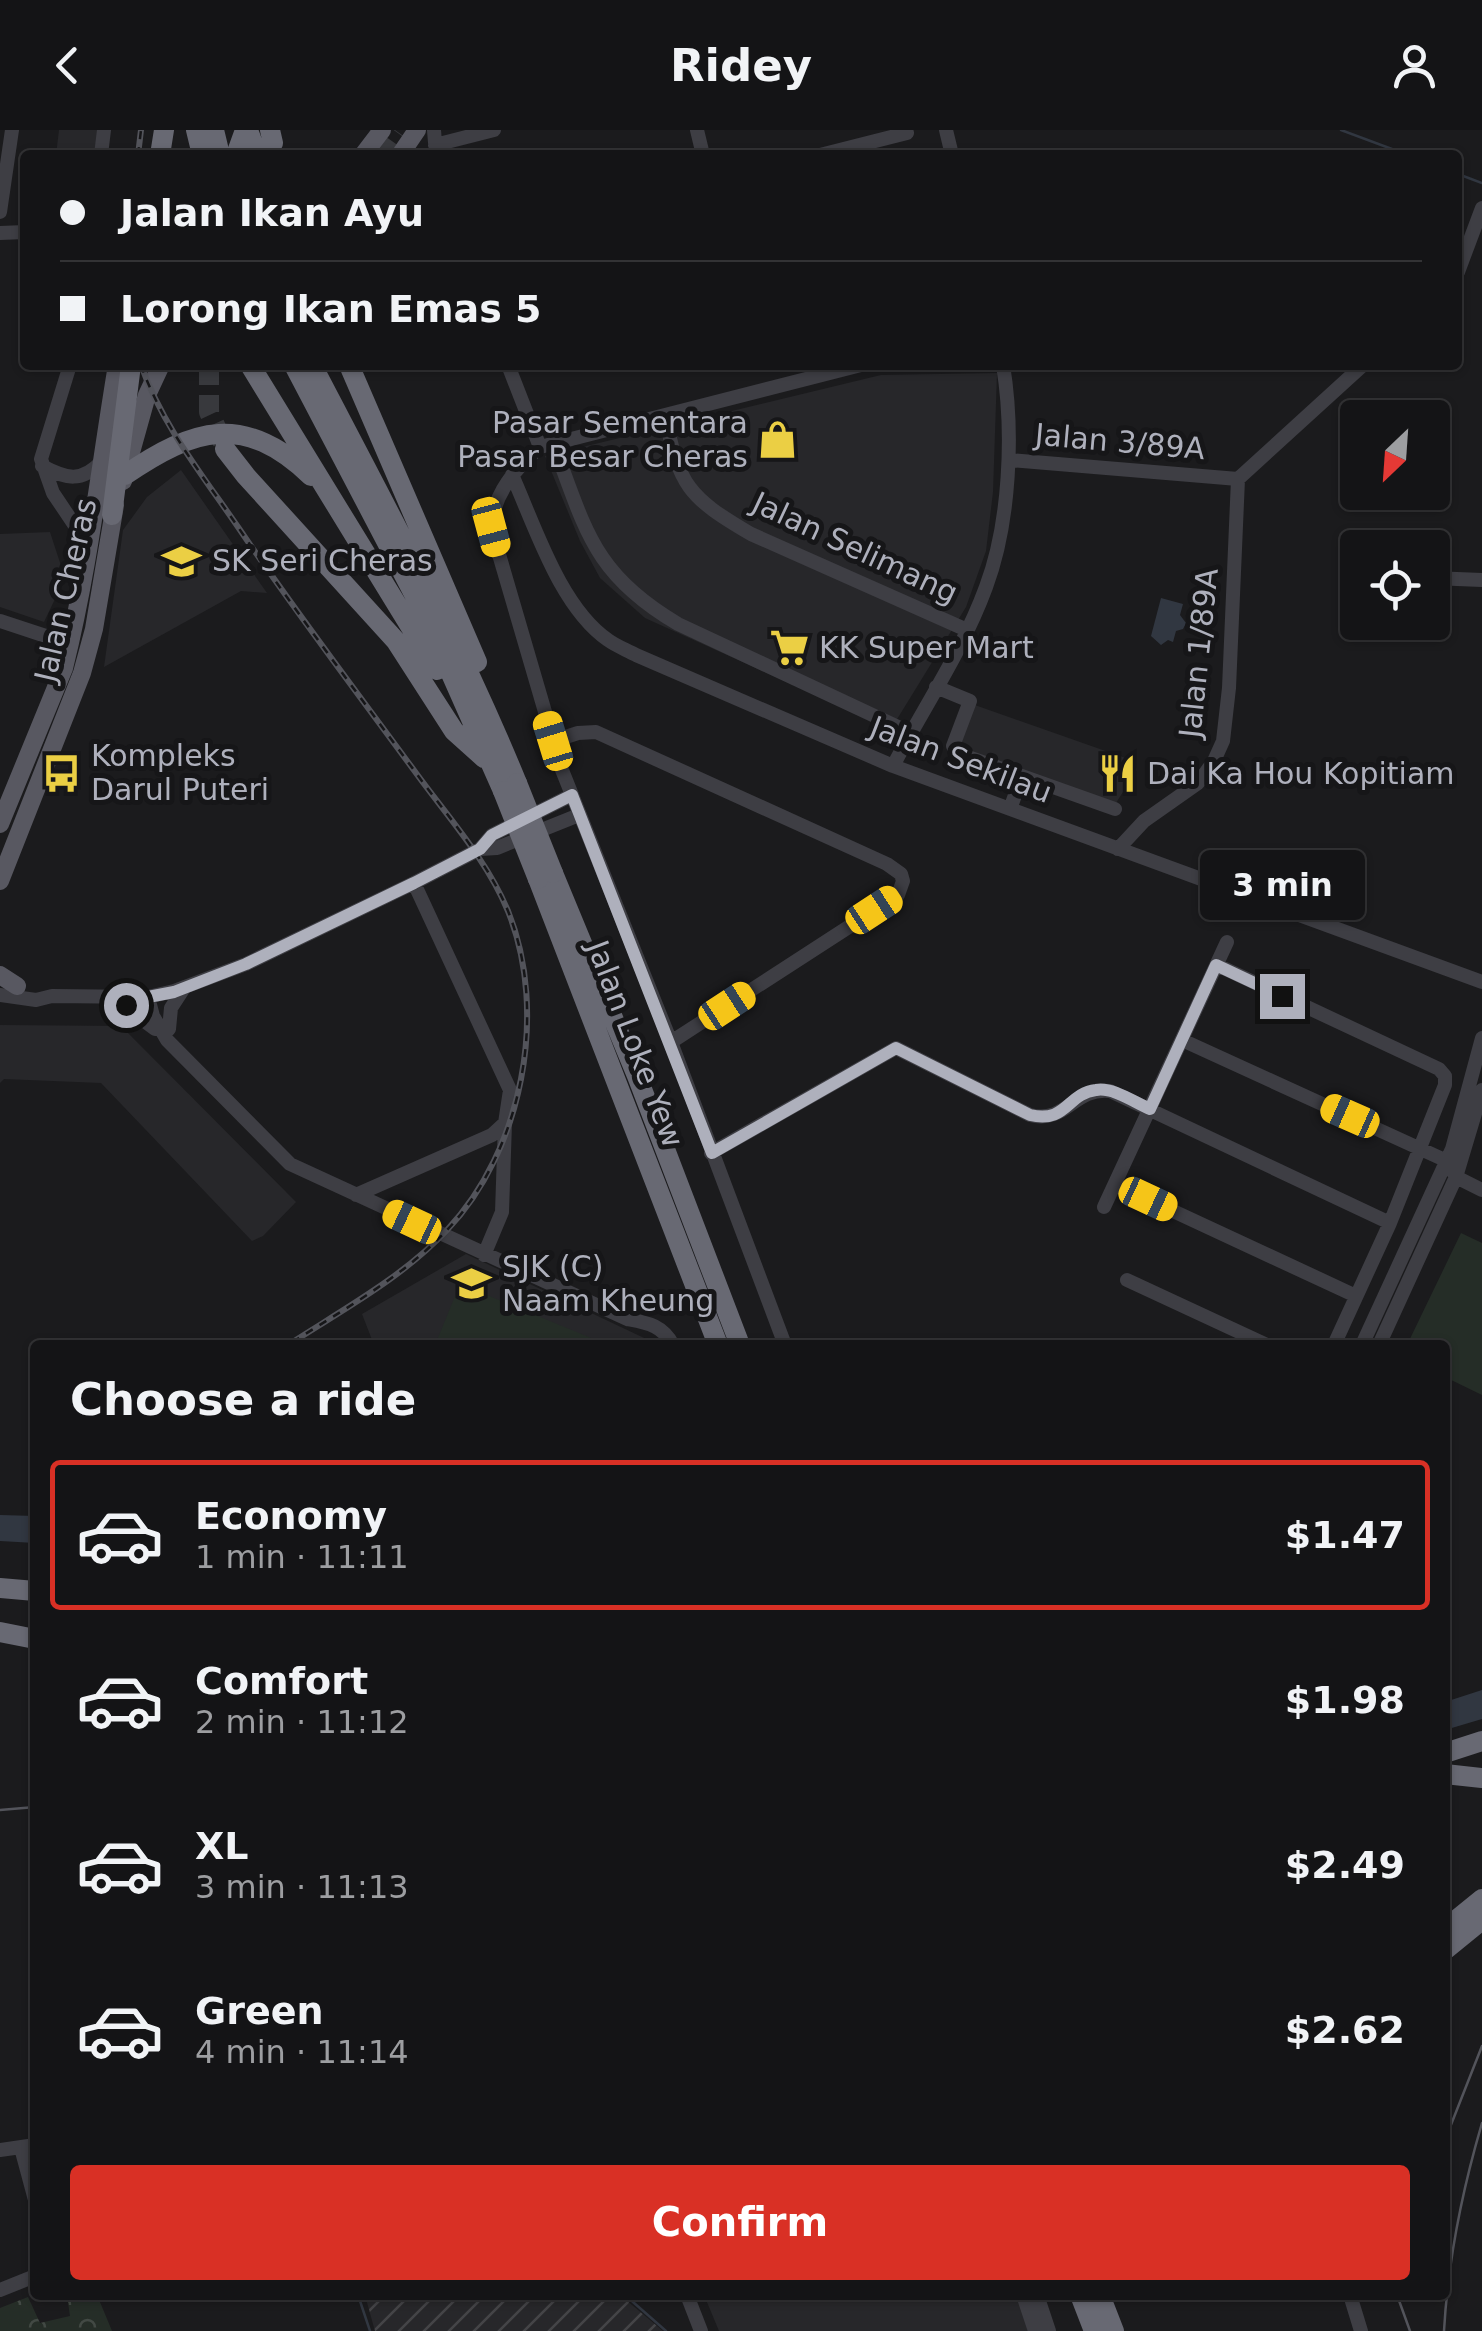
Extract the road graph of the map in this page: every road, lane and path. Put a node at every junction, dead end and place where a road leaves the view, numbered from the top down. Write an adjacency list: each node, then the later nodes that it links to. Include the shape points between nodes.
1 (12, 130): 10 (street)
2 (247, 130): 6 (highway)
3 (382, 130): 8 (main road)
4 (494, 130): 7 (street)
5 (907, 133): 9 (street)
6 (266, 143)
7 (435, 143)
8 (367, 150)
9 (840, 150)
10 (0, 212)
11 (1481, 212): 12 (street)
12 (1462, 262)
13 (68, 370): 32 (street)
14 (116, 370): 30 (main road, Jalan Cheras)
15 (130, 370): 37 (highway)
16 (159, 370): 33 (main road, Jalan Cheras)
17 (253, 370): 26 (highway)
18 (271, 370): 26 (highway)
19 (305, 370): 48 (highway)
20 (306, 370): 45 (highway, via 431,594)
21 (510, 370): 28 (street)
22 (841, 370): 27 (street)
23 (1003, 370): 31 (street)
24 (1358, 370): 35 (street, Jalan 3/89A)
25 (354, 372): 45 (highway, via 486,683)
26 (268, 393): 36 (highway)
27 (665, 415): 28 (street); 42 (street, Jalan Selimang, via 682,478 723,518)
28 (546, 445): 34 (street); 46 (street, via 592,545 650,608)
29 (226, 449): 48 (highway, via 396,641 454,731)
30 (103, 460): 32 (street, via 74,478); 38 (main road, Jalan Cheras)
31 (1009, 460): 35 (street, Jalan 3/89A); 42 (street, via 997,551)
32 (42, 466): 38 (street)
33 (124, 475): 36 (highway, via 174,445 226,432 255,438 292,458); 37 (main road, Jalan Cheras)
34 (512, 475): 47 (street, via 491,527); 49 (street, Jalan Sekilau, via 565,590 607,639)
35 (1238, 479): 62 (street, Jalan 1/89A, via 1223,740 1198,783 1144,821)
36 (334, 498): 48 (highway)
37 (112, 515): 64 (main road, Jalan Cheras, via 82,673)
38 (90, 548): 43 (main road, Jalan Cheras)
39 (1450, 579): 40 (street)
40 (1482, 580)
41 (0, 621): 43 (street)
42 (968, 630): 44 (street)
43 (70, 644): 59 (main road, Jalan Cheras)
44 (936, 686): 46 (street); 51 (street, via 970,701 953,750)
45 (488, 712): 52 (highway, Jalan Loke Yew)
46 (910, 733): 49 (street)
47 (553, 741): 50 (street); 77 (street, via 596,732 901,874 898,895)
48 (493, 766): 52 (highway, Jalan Loke Yew)
49 (893, 766): 56 (street, Jalan Sekilau)
50 (562, 770): 53 (street); 54 (street)
51 (1022, 776): 55 (street); 56 (street)
52 (510, 787): 63 (highway, Jalan Loke Yew, bridge)
53 (572, 795): 54 (street); 57 (street)
54 (549, 806): 60 (street, via 492,835)
55 (1115, 809)
56 (1010, 810): 62 (street, Jalan Sekilau)
57 (579, 815): 58 (street); 61 (street)
58 (556, 823): 60 (street); 61 (street)
59 (0, 824)
60 (480, 849): 65 (street)
61 (592, 849): 77 (street)
62 (1118, 849): 69 (street, Jalan Sekilau)
63 (545, 876): 94 (highway, Jalan Loke Yew); 95 (highway, Jalan Loke Yew, via 637,1076)
64 (0, 881)
65 (414, 883): 70 (street); 80 (street, via 505,1076)
66 (1227, 942): 67 (street)
67 (1216, 965): 76 (street); 81 (street, via 1439,1070 1445,1085)
68 (0, 975): 71 (main road)
69 (1482, 982)
70 (184, 987): 72 (street); 75 (street, via 171,1008)
71 (6, 988): 73 (street)
72 (152, 996): 73 (street); 75 (street, via 153,1016)
73 (111, 997): 75 (street)
74 (1482, 1038): 83 (street)
75 (172, 1039): 87 (street, via 280,1157)
76 (1182, 1040): 79 (street); 81 (street)
77 (671, 1042): 82 (street)
78 (1482, 1090): 84 (street)
79 (1150, 1109): 82 (street, via 1095,1090 1058,1114 1030,1115 896,1048); 85 (street); 89 (street)
80 (505, 1123): 87 (street, via 492,1135); 90 (street, via 502,1212)
81 (1422, 1148): 83 (street); 89 (street)
82 (712, 1153): 96 (street)
83 (1448, 1161): 84 (street); 99 (street)
84 (1456, 1177): 86 (street); 100 (street)
85 (1115, 1184): 88 (street); 92 (street)
86 (1482, 1190)
87 (356, 1195): 90 (street)
88 (1104, 1207)
89 (1390, 1223): 92 (street)
90 (484, 1255): 93 (street, via 627,1319 656,1324)
91 (1127, 1280): 97 (street)
92 (1356, 1296): 98 (street)
93 (671, 1340)
94 (716, 1340)
95 (738, 1340)
96 (783, 1340)
97 (1255, 1340)
98 (1336, 1340)
99 (1364, 1340)
100 (1380, 1340)
101 (0, 1588): 102 (highway)
102 (30, 1591)
103 (0, 1632): 104 (highway)
104 (30, 1638)
105 (1482, 1741): 106 (highway)
106 (1450, 1751)
107 (1482, 1899): 109 (highway)
108 (1482, 1920): 110 (highway)
109 (1450, 1924)
110 (1450, 1946)
111 (28, 2146): 112 (street)
112 (0, 2150)
113 (30, 2278): 114 (street)
114 (0, 2290)
115 (690, 2300): 121 (street)
116 (1025, 2300): 122 (street)
117 (1038, 2300): 123 (street)
118 (1082, 2300): 124 (highway)
119 (1102, 2300): 125 (highway)
120 (1352, 2300): 126 (street)
121 (701, 2331)
122 (1035, 2331)
123 (1049, 2331)
124 (1094, 2331)
125 (1114, 2331)
126 (1361, 2331)

